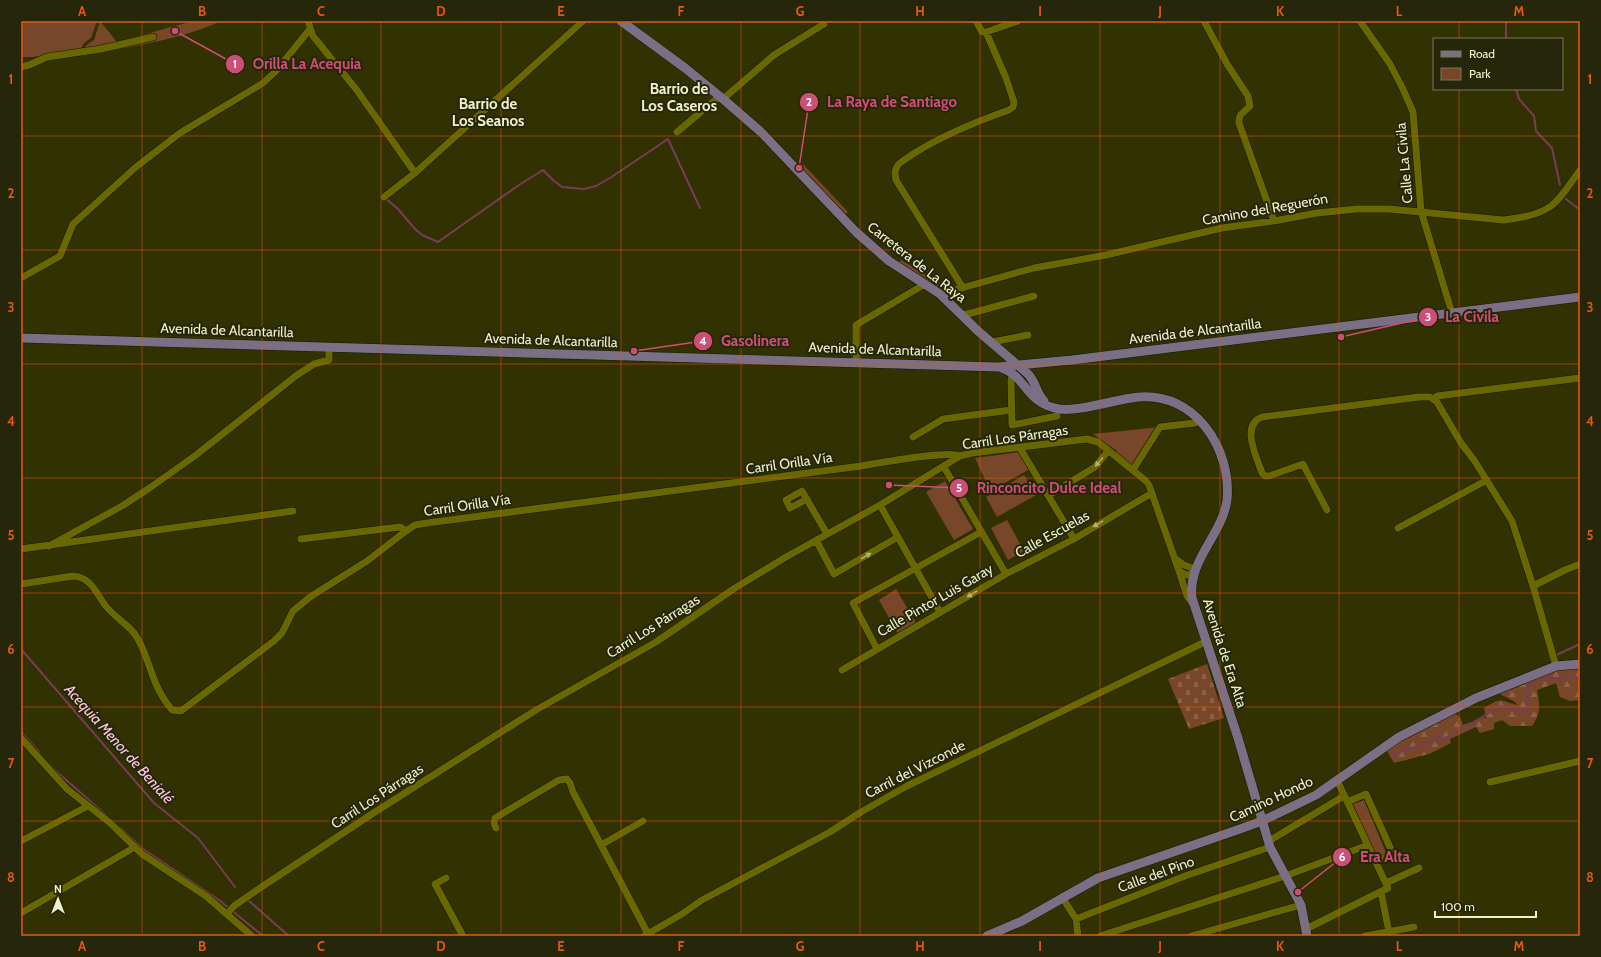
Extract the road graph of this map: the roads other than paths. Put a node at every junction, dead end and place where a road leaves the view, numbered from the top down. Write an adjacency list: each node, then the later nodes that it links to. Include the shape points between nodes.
1 (308, 21): 9 (street)
2 (583, 21): 16 (street)
3 (622, 21): 13 (main road, Carretera de La Raya)
4 (976, 21): 10 (street, via 982,32)
5 (1018, 21): 10 (street)
6 (1204, 21): 19 (street, via 1249,98 1250,106 1239,116 1239,123)
7 (1360, 21): 18 (street, Calle La Civila, via 1390,64 1413,112)
8 (824, 24): 13 (street, via 774,55)
9 (310, 29): 16 (street); 20 (street, via 263,83 180,133 136,167 73,224 60,256)
10 (986, 32): 22 (street, via 1006,78 1014,102 1013,107 972,123 922,148 902,161 894,173)
11 (153, 36): 12 (street, via 102,49 47,57)
12 (21, 67)
13 (721, 97): 14 (street); 21 (main road, Carretera de La Raya, via 761,132 856,232 889,261)
14 (677, 132)
15 (1580, 170): 18 (street, Camino del Reguerón, via 1550,206 1526,216 1503,220)
16 (415, 173): 17 (street)
17 (384, 197)
18 (1421, 211): 19 (street, Camino del Reguerón, via 1357,208); 26 (street, Calle La Civila)
19 (1274, 221): 22 (street, Camino del Reguerón, via 1222,228 1106,255 1034,268)
20 (21, 278)
21 (925, 284): 23 (main road, Carretera de La Raya); 32 (street, via 856,325)
22 (963, 288): 23 (street, Camino del Reguerón)
23 (940, 294): 27 (main road, Carretera de La Raya)
24 (1034, 296): 27 (street)
25 (1580, 297): 26 (main road, Avenida de Alcantarilla)
26 (1452, 313): 33 (main road, Avenida de Alcantarilla)
27 (964, 315): 30 (main road, Carretera de La Raya)
28 (1028, 335): 30 (street)
29 (21, 338): 31 (main road, Avenida de Alcantarilla)
30 (992, 342): 34 (main road, Carretera de La Raya)
31 (329, 347): 32 (main road, Avenida de Alcantarilla); 63 (street, via 328,360 314,364 297,375 151,487)
32 (856, 363): 34 (main road, Avenida de Alcantarilla)
33 (1046, 363): 34 (main road, Avenida de Alcantarilla); 35 (main road, via 1035,370)
34 (1015, 369): 35 (main road); 37 (main road); 39 (street, via 1011,380)
35 (1032, 378): 37 (street, via 1027,384); 40 (main road, via 1038,394)
36 (1580, 378): 38 (street, via 1437,396)
37 (1020, 382): 40 (main road, Avenida de Era Alta, via 1035,399)
38 (1434, 399): 48 (street); 53 (street, via 1419,397 1262,417 1256,420 1250,435 1262,473 1269,476 1303,464)
39 (1011, 410): 40 (street, via 1012,426); 42 (street, via 943,420)
40 (1055, 411): 69 (main road, Avenida de Era Alta, via 1134,397 1157,397 1180,405 1209,430 1224,462 1227,500 1220,524)
41 (1194, 423): 47 (street, via 1160,427)
42 (913, 437)
43 (1020, 448): 44 (street, Carril Los Párragas, via 1087,439 1098,442); 45 (street, Carril Los Párragas); 50 (street)
44 (1108, 451): 47 (street, Carril Los Párragas); 50 (street, one-way to 50, via 1095,467)
45 (960, 456): 46 (street, Carril Los Párragas); 56 (street, Carril Orilla Vía, via 950,454 917,458 427,523 416,525)
46 (944, 467): 52 (street, Carril Los Párragas); 57 (street)
47 (1133, 470): 49 (street, Carril Los Párragas, via 1146,481)
48 (1487, 480): 55 (street); 72 (street, via 1512,521)
49 (1152, 493): 60 (street, Calle Escuelas, one-way to 60); 65 (street, Carril Los Párragas)
50 (1049, 495): 60 (street)
51 (807, 499): 58 (street)
52 (880, 505): 58 (street, Carril Los Párragas); 59 (street)
53 (1327, 510)
54 (293, 511): 63 (street)
55 (1398, 528)
56 (406, 531): 61 (street, via 400,526); 71 (street, Carril Orilla Vía, via 292,611 282,633 274,641 181,711 172,710 156,685 135,633 106,607 89,582 73,576)
57 (981, 532): 67 (street); 70 (street)
58 (827, 534): 62 (street, Carril Los Párragas)
59 (898, 537): 62 (street, one-way to 59, via 834,574); 67 (street)
60 (1074, 538): 70 (street, Calle Escuelas)
61 (301, 539)
62 (816, 540): 103 (street, Carril Los Párragas, via 736,588 656,642 536,710 375,812 234,906)
63 (49, 546): 64 (street)
64 (21, 549)
65 (1175, 559): 68 (street, Carril Los Párragas); 69 (street)
66 (1580, 564): 72 (street)
67 (916, 569): 74 (street); 76 (street, via 853,603)
68 (1179, 571): 69 (street, via 1186,575); 73 (street, Carril Los Párragas, via 1187,596)
69 (1194, 572): 73 (main road, Avenida de Era Alta, via 1191,592)
70 (1006, 574): 74 (street, Calle Pintor Luis Garay, one-way to 74)
71 (21, 584)
72 (1533, 586): 77 (street)
73 (1193, 605): 75 (main road, Avenida de Era Alta)
74 (940, 612): 76 (street, Calle Pintor Luis Garay)
75 (1206, 641): 87 (main road, Avenida de Era Alta); 108 (street, Carril del Vizconde, via 907,786 830,832 702,900)
76 (877, 649): 79 (street, Calle Pintor Luis Garay)
77 (1554, 660): 78 (main road, Camino Hondo); 82 (main road, Camino Hondo, via 1399,737)
78 (1580, 664)
79 (842, 670)
80 (21, 738): 85 (street, via 67,789)
81 (1580, 761): 83 (street)
82 (1337, 780): 84 (street); 87 (main road, Camino Hondo, via 1316,795)
83 (1490, 782)
84 (1346, 799): 90 (street, Calle del Pino); 92 (street); 94 (street, Calle del Pino, via 1366,794 1393,854)
85 (88, 806): 89 (street); 93 (street)
86 (643, 821): 91 (street)
87 (1262, 821): 90 (main road, Avenida de Era Alta); 100 (main road, Camino Hondo, via 1098,878)
88 (496, 828): 91 (street, via 495,818 559,780 567,779)
89 (21, 841)
90 (1269, 844): 96 (main road, Avenida de Era Alta); 104 (street, Calle del Pino)
91 (601, 845): 108 (street)
92 (1368, 845): 94 (street); 96 (street)
93 (135, 847): 102 (street); 103 (street, via 206,896)
94 (1376, 862): 98 (street)
95 (1419, 868): 98 (street)
96 (1285, 876): 101 (main road, Avenida de Era Alta); 113 (street)
97 (446, 878): 110 (street, via 435,884)
98 (1386, 883): 99 (street, via 1388,888)
99 (1381, 892): 106 (street); 107 (street)
100 (1062, 897): 104 (street); 111 (main road, Camino Hondo, via 1022,921)
101 (1301, 905): 106 (main road, Avenida de Era Alta); 114 (street)
102 (21, 913)
103 (227, 914): 109 (street)
104 (1076, 919): 112 (street)
105 (1414, 927): 107 (street)
106 (1307, 932)
107 (1389, 932): 115 (street)
108 (646, 935)
109 (252, 936)
110 (463, 936)
111 (987, 936)
112 (1078, 936)
113 (1100, 936)
114 (1191, 936)
115 (1366, 936)

